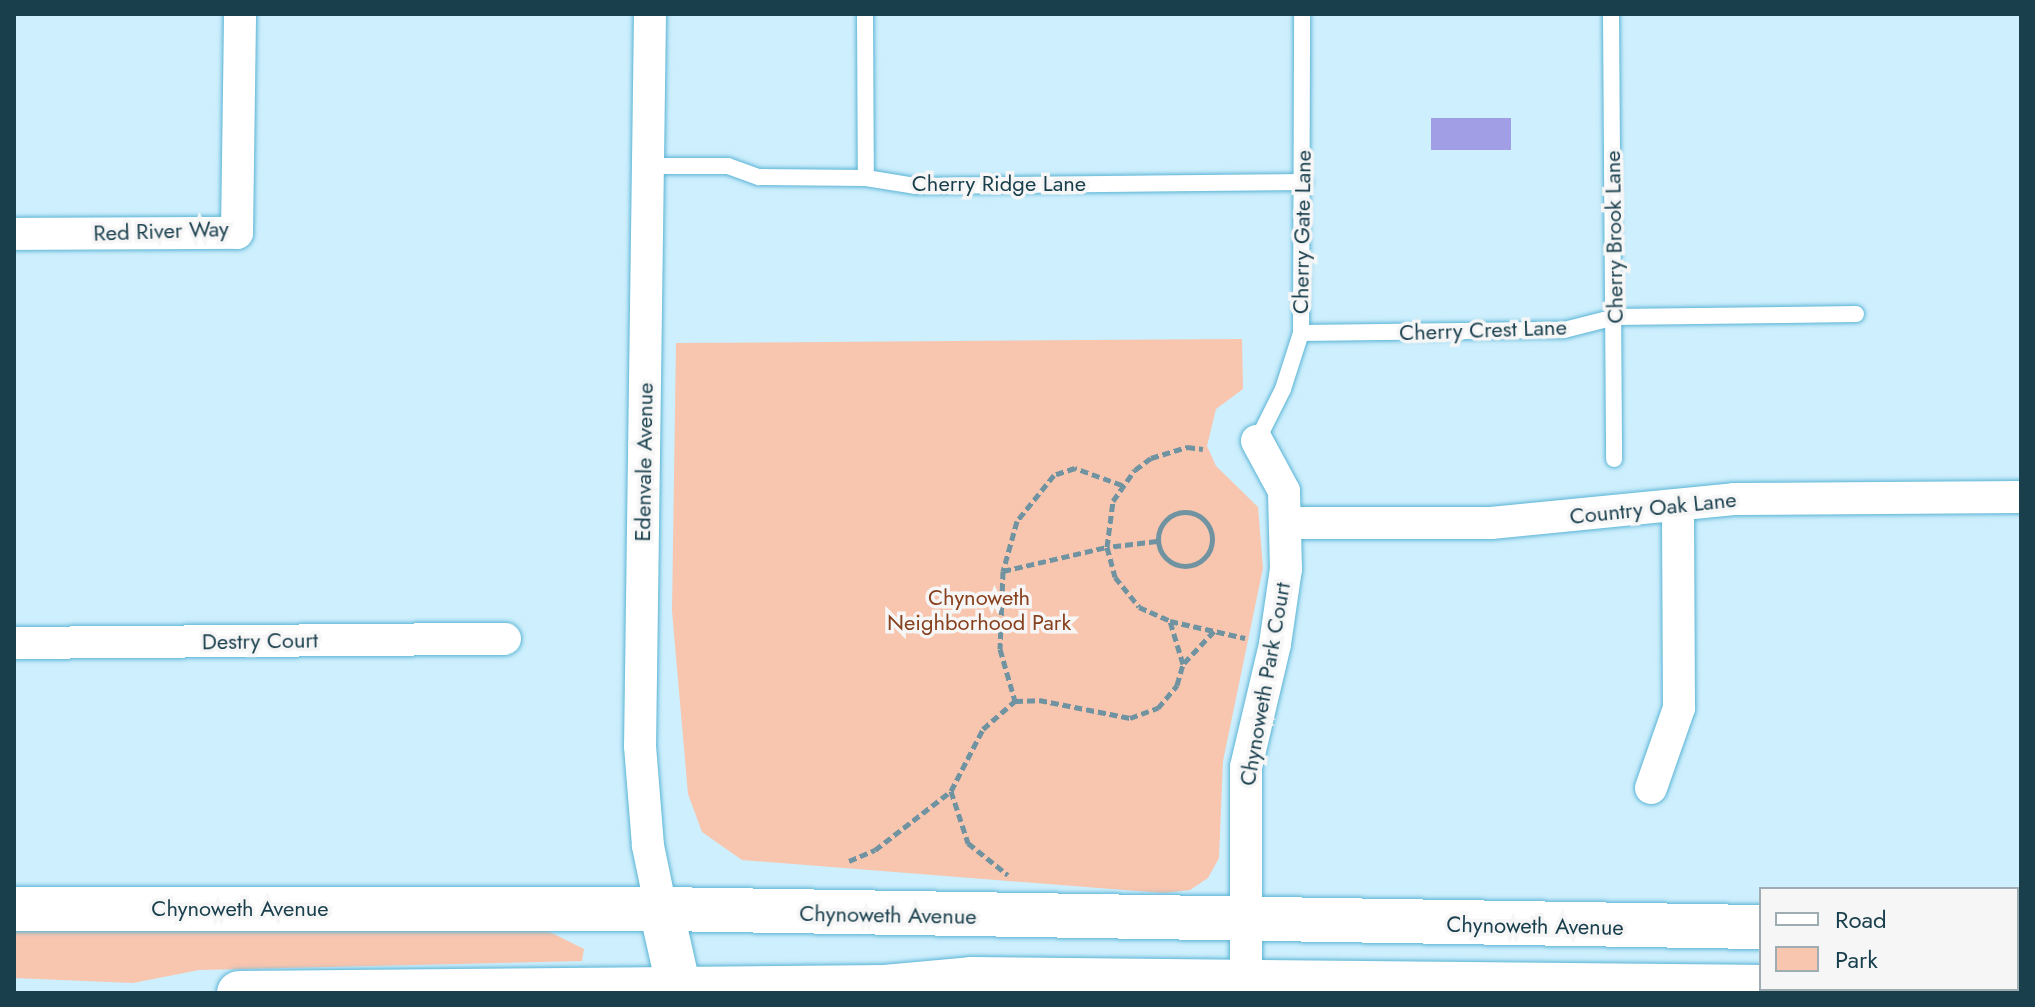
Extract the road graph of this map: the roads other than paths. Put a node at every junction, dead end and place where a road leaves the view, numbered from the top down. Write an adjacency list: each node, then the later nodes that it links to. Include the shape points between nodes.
1 (240, 14): 9 (street, Red River Way, via 237,233)
2 (650, 14): 6 (street, Edenvale Avenue)
3 (865, 14): 7 (lane)
4 (1302, 14): 8 (lane, Cherry Gate Lane)
5 (1611, 14): 11 (lane, Cherry Brook Lane)
6 (648, 166): 7 (lane, Cherry Ridge Lane, via 728,166 759,177); 22 (street, Edenvale Avenue, via 640,746 648,846)
7 (866, 178): 8 (lane, Cherry Ridge Lane, via 916,186)
8 (1304, 182): 12 (lane, Cherry Gate Lane)
9 (14, 234)
10 (1856, 314): 11 (lane, Cherry Crest Lane)
11 (1615, 317): 12 (lane, Cherry Crest Lane, via 1564,330); 14 (lane, Cherry Brook Lane)
12 (1301, 333): 13 (lane, Cherry Gate Lane, via 1283,389)
13 (1257, 441): 17 (street, Chynoweth Park Court, via 1284,491)
14 (1614, 459)
15 (2021, 497): 16 (street, Country Oak Lane, via 1734,499)
16 (1678, 506): 17 (street, Country Oak Lane, via 1491,523); 20 (street, via 1679,708)
17 (1286, 523): 23 (street, Chynoweth Park Court, via 1283,604 1246,767)
18 (505, 639): 19 (street, Destry Court)
19 (14, 643)
20 (1651, 788)
21 (14, 909): 22 (street, Chynoweth Avenue)
22 (661, 909): 23 (street, Chynoweth Avenue); 29 (street)
23 (1246, 922): 24 (street, Chynoweth Avenue); 25 (street, Chynoweth Park Court)
24 (1759, 927)
25 (1246, 982): 27 (street, via 971,979); 28 (street)
26 (1759, 987): 28 (street)
27 (880, 990): 29 (street)
28 (1552, 990)
29 (682, 991): 30 (street)
30 (239, 993)

